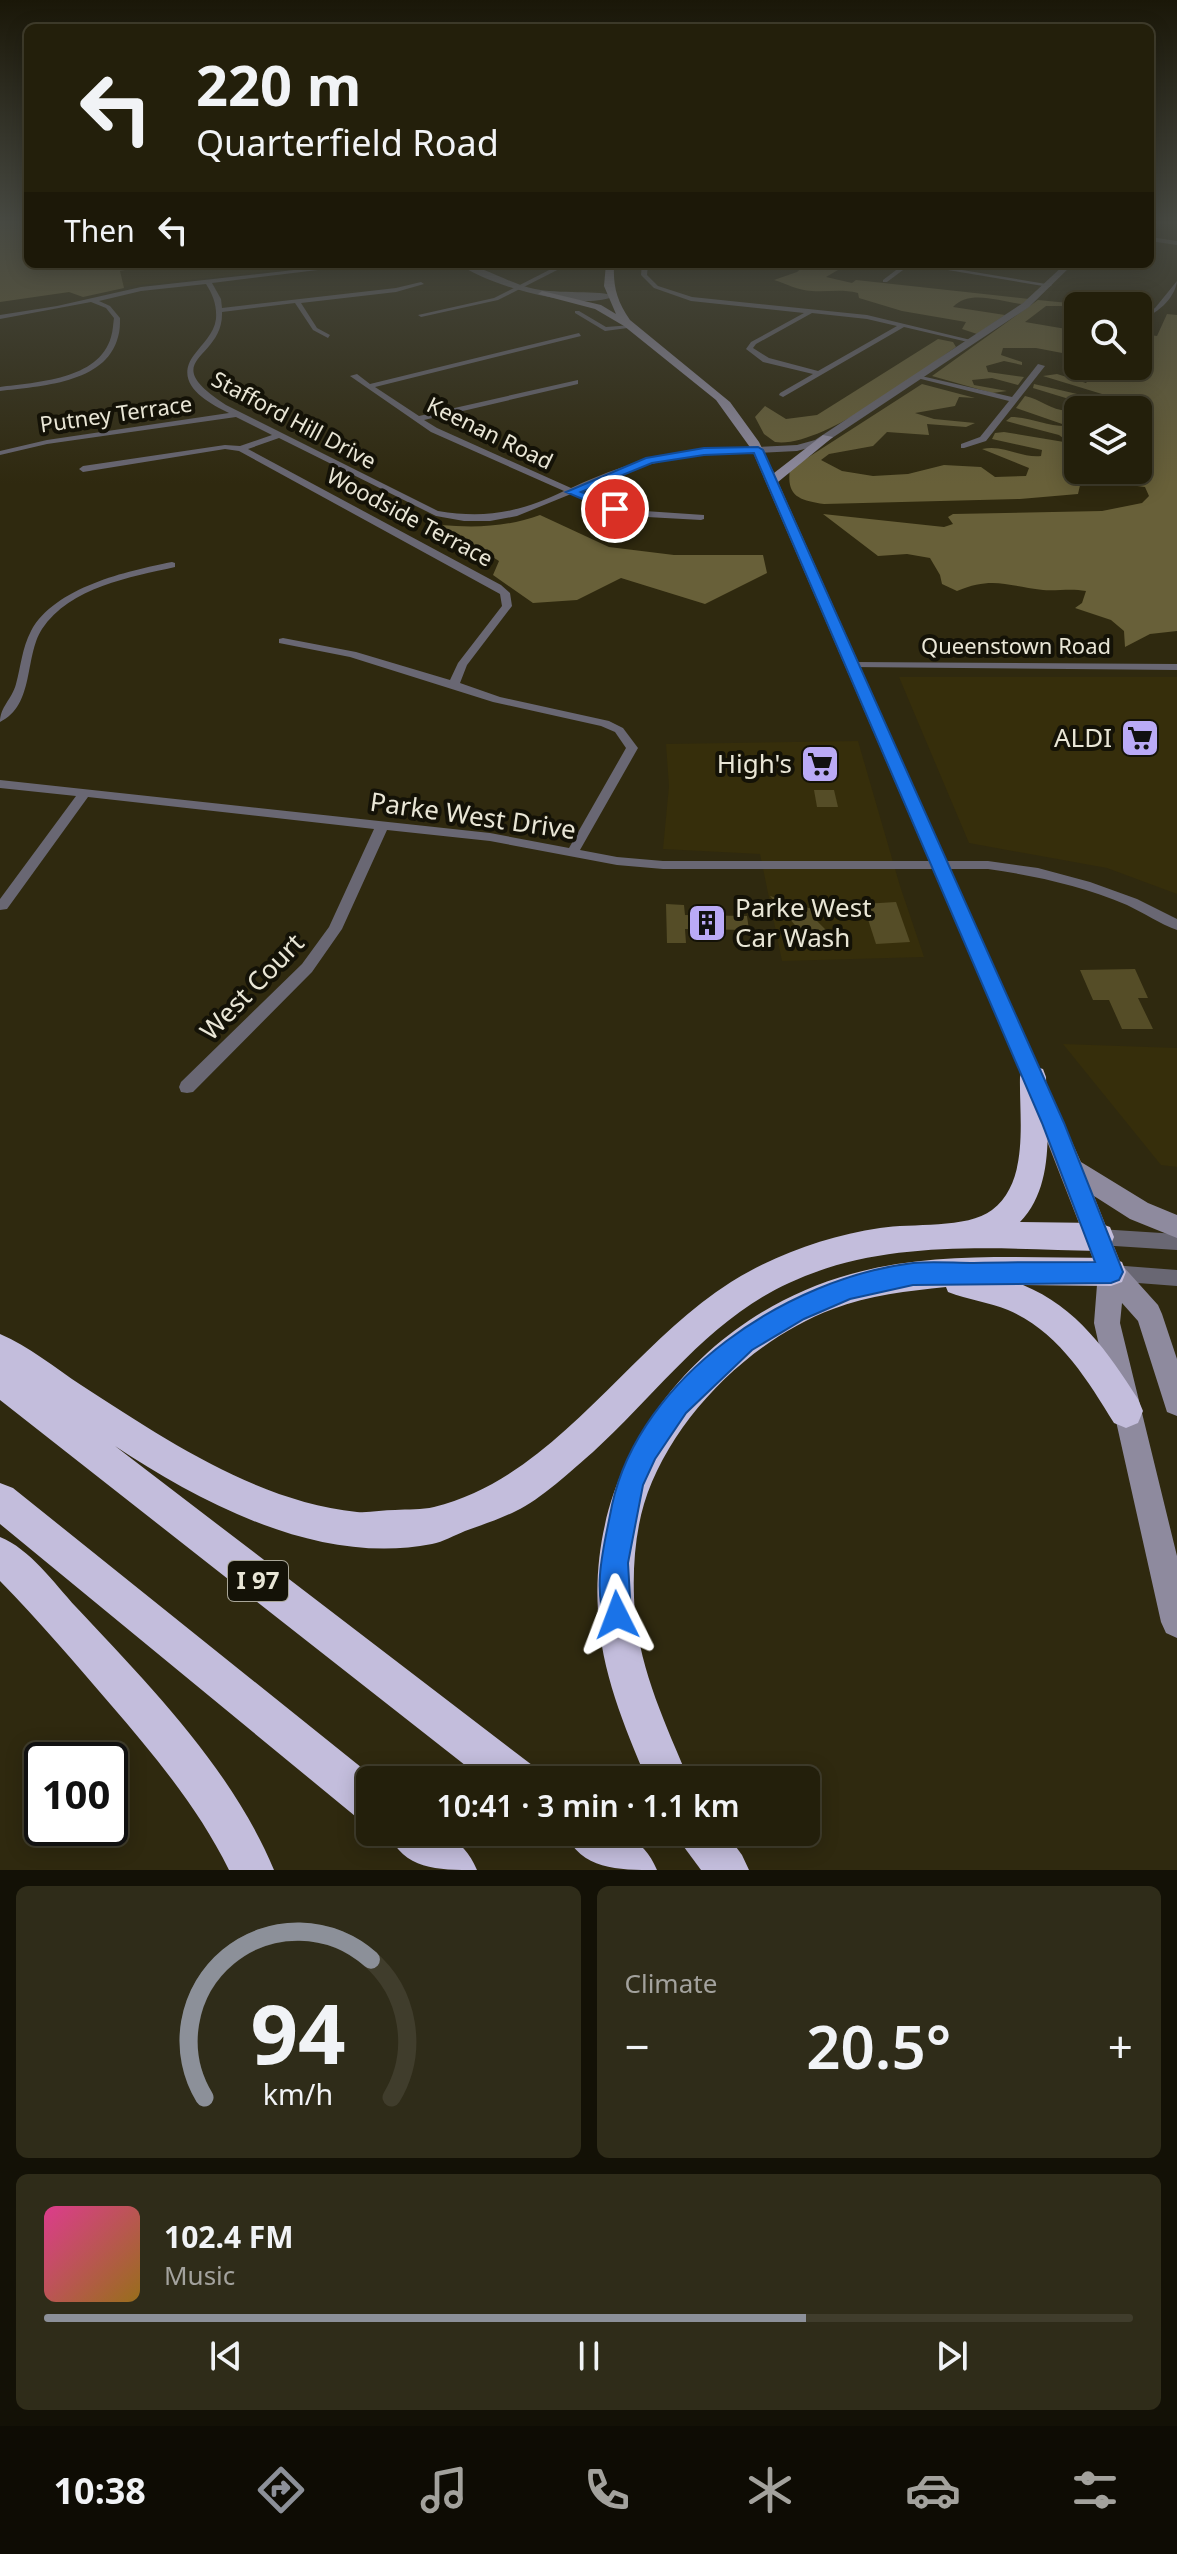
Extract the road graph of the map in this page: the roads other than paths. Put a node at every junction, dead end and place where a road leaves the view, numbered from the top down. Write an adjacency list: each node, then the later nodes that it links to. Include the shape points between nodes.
1 (36, 310): 13 (street)
2 (111, 310): 25 (street, via 117,327 105,358 63,379)
3 (220, 310): 28 (street, Stafford Hill Drive, via 215,333 193,359 188,375 209,399)
4 (303, 310): 17 (street, via 315,329)
5 (443, 310): 12 (street)
6 (604, 310): 15 (main road)
7 (621, 310): 15 (main road)
8 (804, 310): 10 (street)
9 (1018, 310): 18 (street)
10 (812, 311): 14 (street); 20 (street, via 749,349 757,357)
11 (577, 312): 15 (street, via 605,329)
12 (421, 315)
13 (0, 317)
14 (903, 325): 18 (street); 20 (street)
15 (631, 326): 34 (main road, via 714,392)
16 (579, 335): 24 (street)
17 (328, 336)
18 (972, 341): 22 (street)
19 (1041, 366): 27 (street)
20 (820, 374): 26 (street)
21 (354, 376): 24 (street, Keenan Road)
22 (917, 377): 27 (street); 31 (street)
23 (575, 382): 29 (street)
24 (369, 386): 29 (street, Keenan Road)
25 (0, 389)
26 (783, 395)
27 (1015, 400): 32 (street, via 983,439)
28 (239, 414): 30 (street, Stafford Hill Drive); 35 (street, Putney Terrace, via 76,434)
29 (417, 419): 38 (street, Keenan Road)
30 (279, 435): 33 (street); 38 (street, Stafford Hill Drive, via 436,513 490,519 531,510)
31 (827, 437): 34 (street, via 797,448); 37 (main road)
32 (964, 446)
33 (241, 449): 36 (street); 44 (street, Woodside Terrace, via 505,593 507,606 462,665)
34 (758, 450): 37 (main road); 38 (street, Stafford Hill Drive, via 650,460)
35 (0, 453)
36 (83, 469)
37 (772, 481): 42 (main road)
38 (572, 492): 39 (street, Keenan Road, via 629,513)
39 (701, 517)
40 (172, 565): 45 (street, via 123,576 56,609 29,645 21,692)
41 (283, 641): 44 (street, via 352,654)
42 (854, 665): 43 (street, Queenstown Road); 50 (main road)
43 (1177, 667)
44 (454, 685): 49 (street, via 497,700 605,723 627,738 632,748)
45 (0, 719)
46 (0, 784): 47 (street, Parke West Drive)
47 (84, 794): 48 (street, Parke West Drive); 51 (street)
48 (382, 826): 49 (street, Parke West Drive, via 490,837); 54 (street, West Court, via 323,949)
49 (572, 853): 50 (street, Parke West Drive, via 663,865)
50 (942, 866): 52 (street, Parke West Drive, via 1039,871 1102,889); 53 (main road)
51 (2, 906)
52 (1177, 925)
53 (1033, 1077): 55 (main road); 57 (highway, via 1025,1186 1004,1218)
54 (187, 1087)
55 (1072, 1169): 56 (main road, via 1139,1211); 58 (main road)
56 (1177, 1227)
57 (970, 1235): 58 (highway); 63 (highway, via 848,1247 766,1278 686,1331 566,1454 519,1490 472,1514 417,1530 362,1533 255,1506 140,1442)
58 (1099, 1237): 59 (street); 60 (main road)
59 (1177, 1242)
60 (1111, 1272): 61 (highway); 62 (street); 65 (main road, via 1149,1314); 66 (main road, via 1107,1323)
61 (913, 1274): 66 (highway, via 989,1287 1037,1307 1094,1359); 71 (highway, via 849,1289 795,1311 744,1342 677,1404 646,1450 630,1484 614,1563 617,1615 633,1694)
62 (1177, 1278)
63 (0, 1350)
64 (0, 1379): 70 (highway, I 97)
65 (1177, 1402)
66 (1126, 1411): 69 (main road)
67 (0, 1501): 72 (highway)
68 (0, 1555): 76 (highway, via 157,1728 207,1793)
69 (1177, 1622)
70 (499, 1766)
71 (661, 1766)
72 (356, 1790)
73 (425, 1846): 77 (highway)
74 (603, 1846): 78 (highway)
75 (709, 1846): 79 (highway)
76 (252, 1870)
77 (455, 1870)
78 (635, 1870)
79 (727, 1870)

